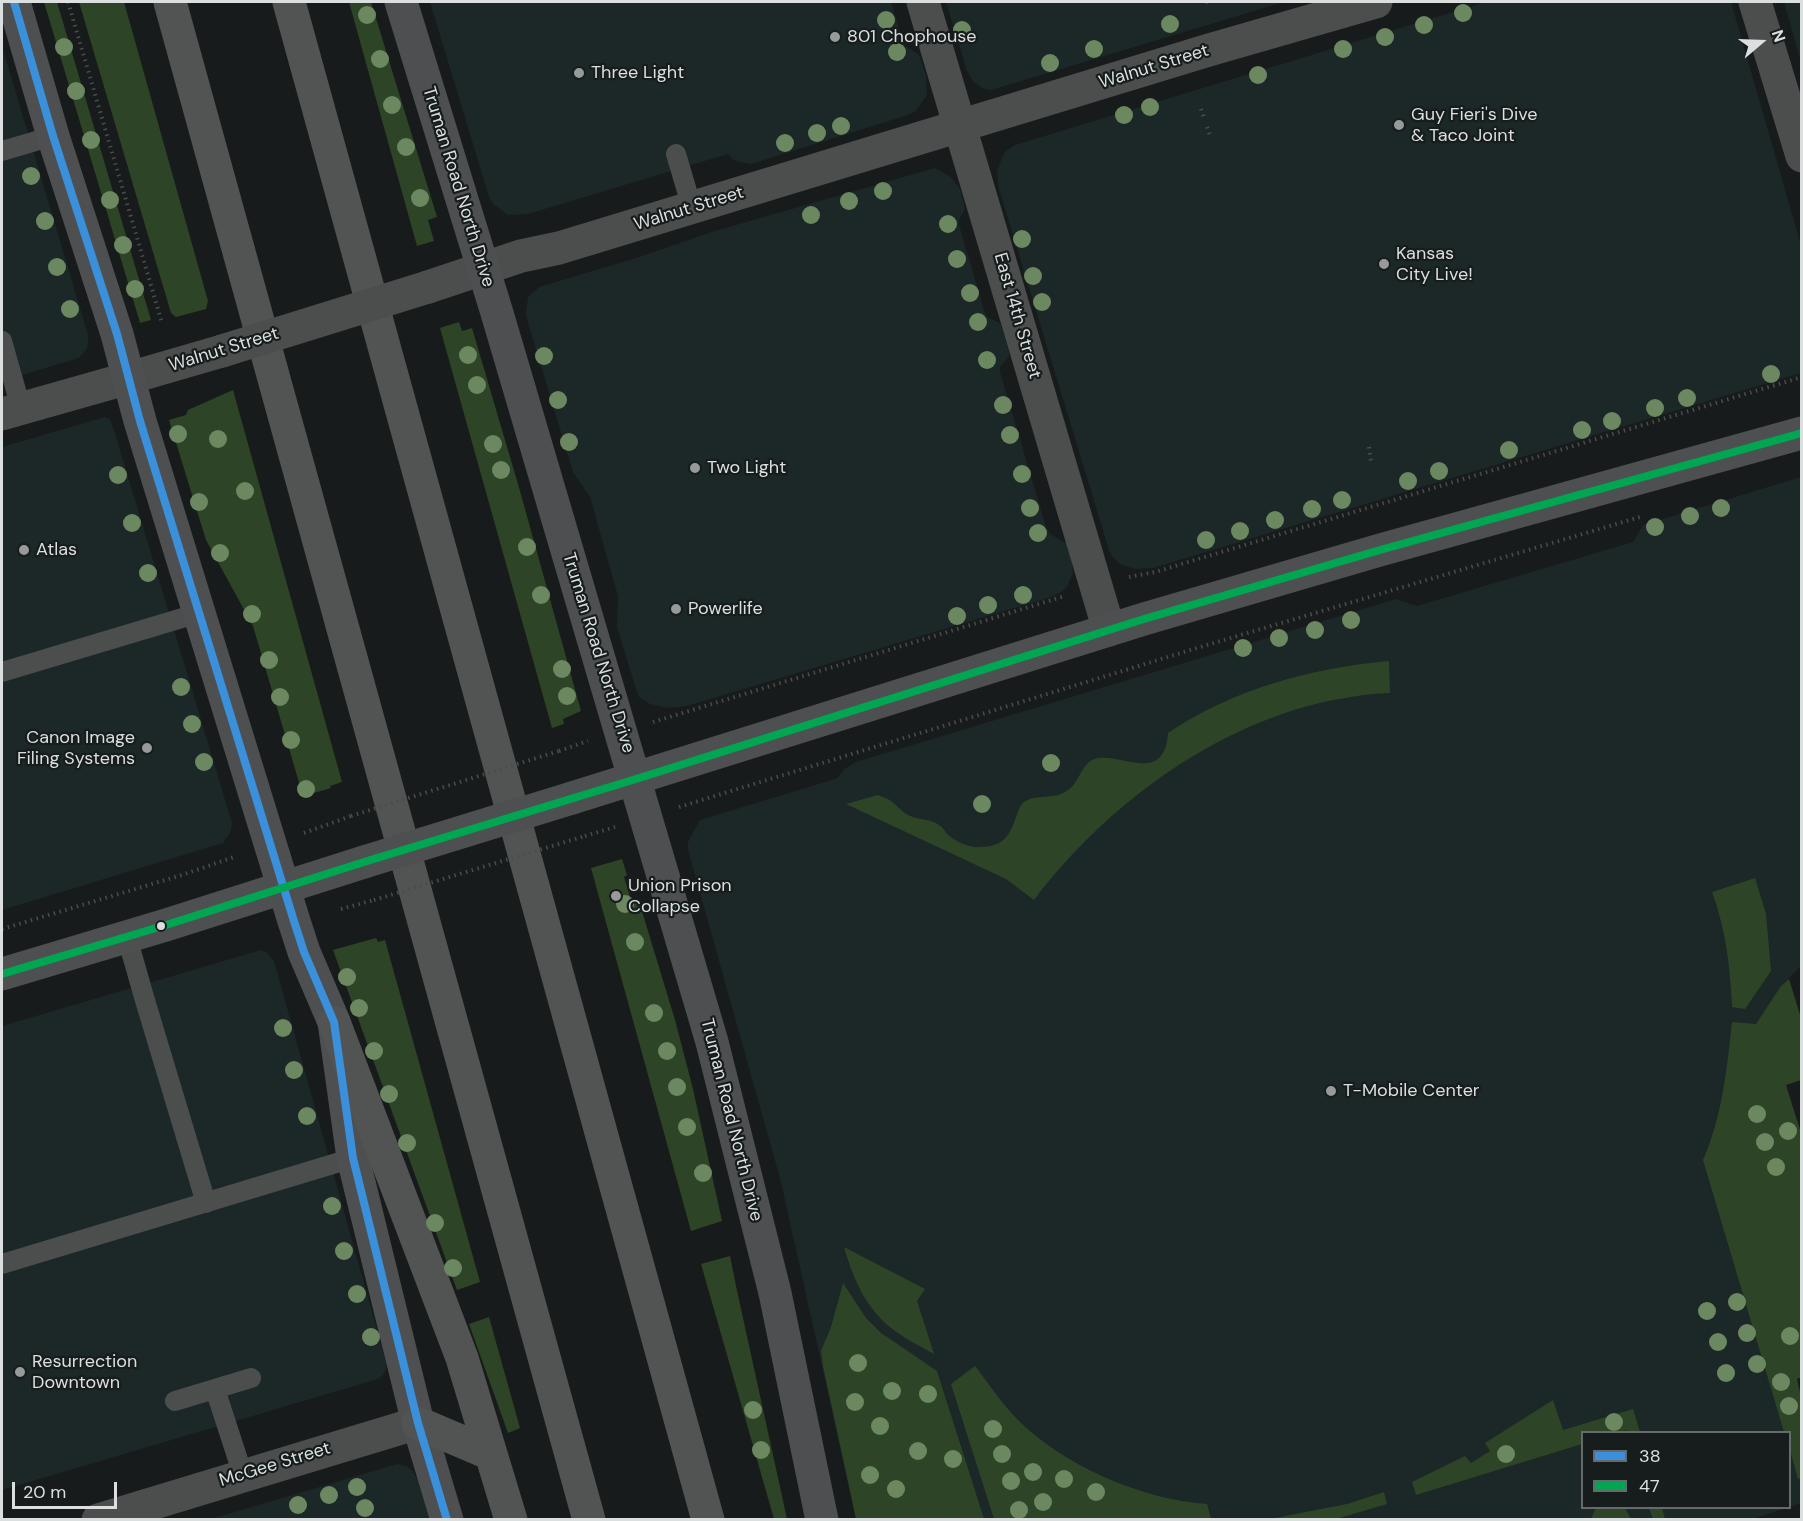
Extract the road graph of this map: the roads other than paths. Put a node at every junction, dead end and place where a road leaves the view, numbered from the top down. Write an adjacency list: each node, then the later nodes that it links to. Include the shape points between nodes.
1 (14, 2): 9 (main road)
2 (170, 2): 39 (highway)
3 (290, 2): 40 (highway)
4 (401, 2): 14 (main road, Truman Road North Drive)
5 (923, 2): 8 (street, East 14th Street)
6 (1376, 2): 8 (street, Walnut Street)
7 (1755, 2): 12 (street)
8 (960, 126): 13 (street, Walnut Street); 20 (street, East 14th Street)
9 (53, 136): 10 (lane); 16 (main road)
10 (2, 152)
11 (676, 154): 13 (lane)
12 (1802, 156)
13 (692, 208): 14 (street, Walnut Street)
14 (483, 268): 16 (street, Walnut Street, bridge); 22 (main road, Truman Road North Drive)
15 (2, 342): 17 (lane)
16 (129, 378): 17 (street, Walnut Street); 19 (main road)
17 (11, 411)
18 (1802, 433): 20 (main road)
19 (199, 613): 21 (lane); 23 (main road)
20 (1109, 630): 22 (main road)
21 (2, 672)
22 (636, 779): 23 (main road, bridge); 41 (main road, Truman Road North Drive, via 712,1042 773,1282)
23 (284, 888): 24 (main road); 26 (main road, via 304,952)
24 (127, 937): 25 (main road); 28 (lane)
25 (2, 974)
26 (334, 1022): 27 (main road); 34 (highway, via 462,1358)
27 (353, 1158): 28 (lane); 33 (main road)
28 (206, 1203): 29 (lane)
29 (2, 1264)
30 (251, 1378): 31 (lane)
31 (215, 1389): 32 (lane); 35 (lane)
32 (176, 1401)
33 (418, 1423): 34 (highway); 35 (street, McGee Street); 37 (main road)
34 (491, 1455): 38 (highway)
35 (243, 1475): 36 (street, McGee Street)
36 (98, 1520)
37 (447, 1520)
38 (511, 1520)
39 (589, 1520)
40 (708, 1520)
41 (822, 1520)

